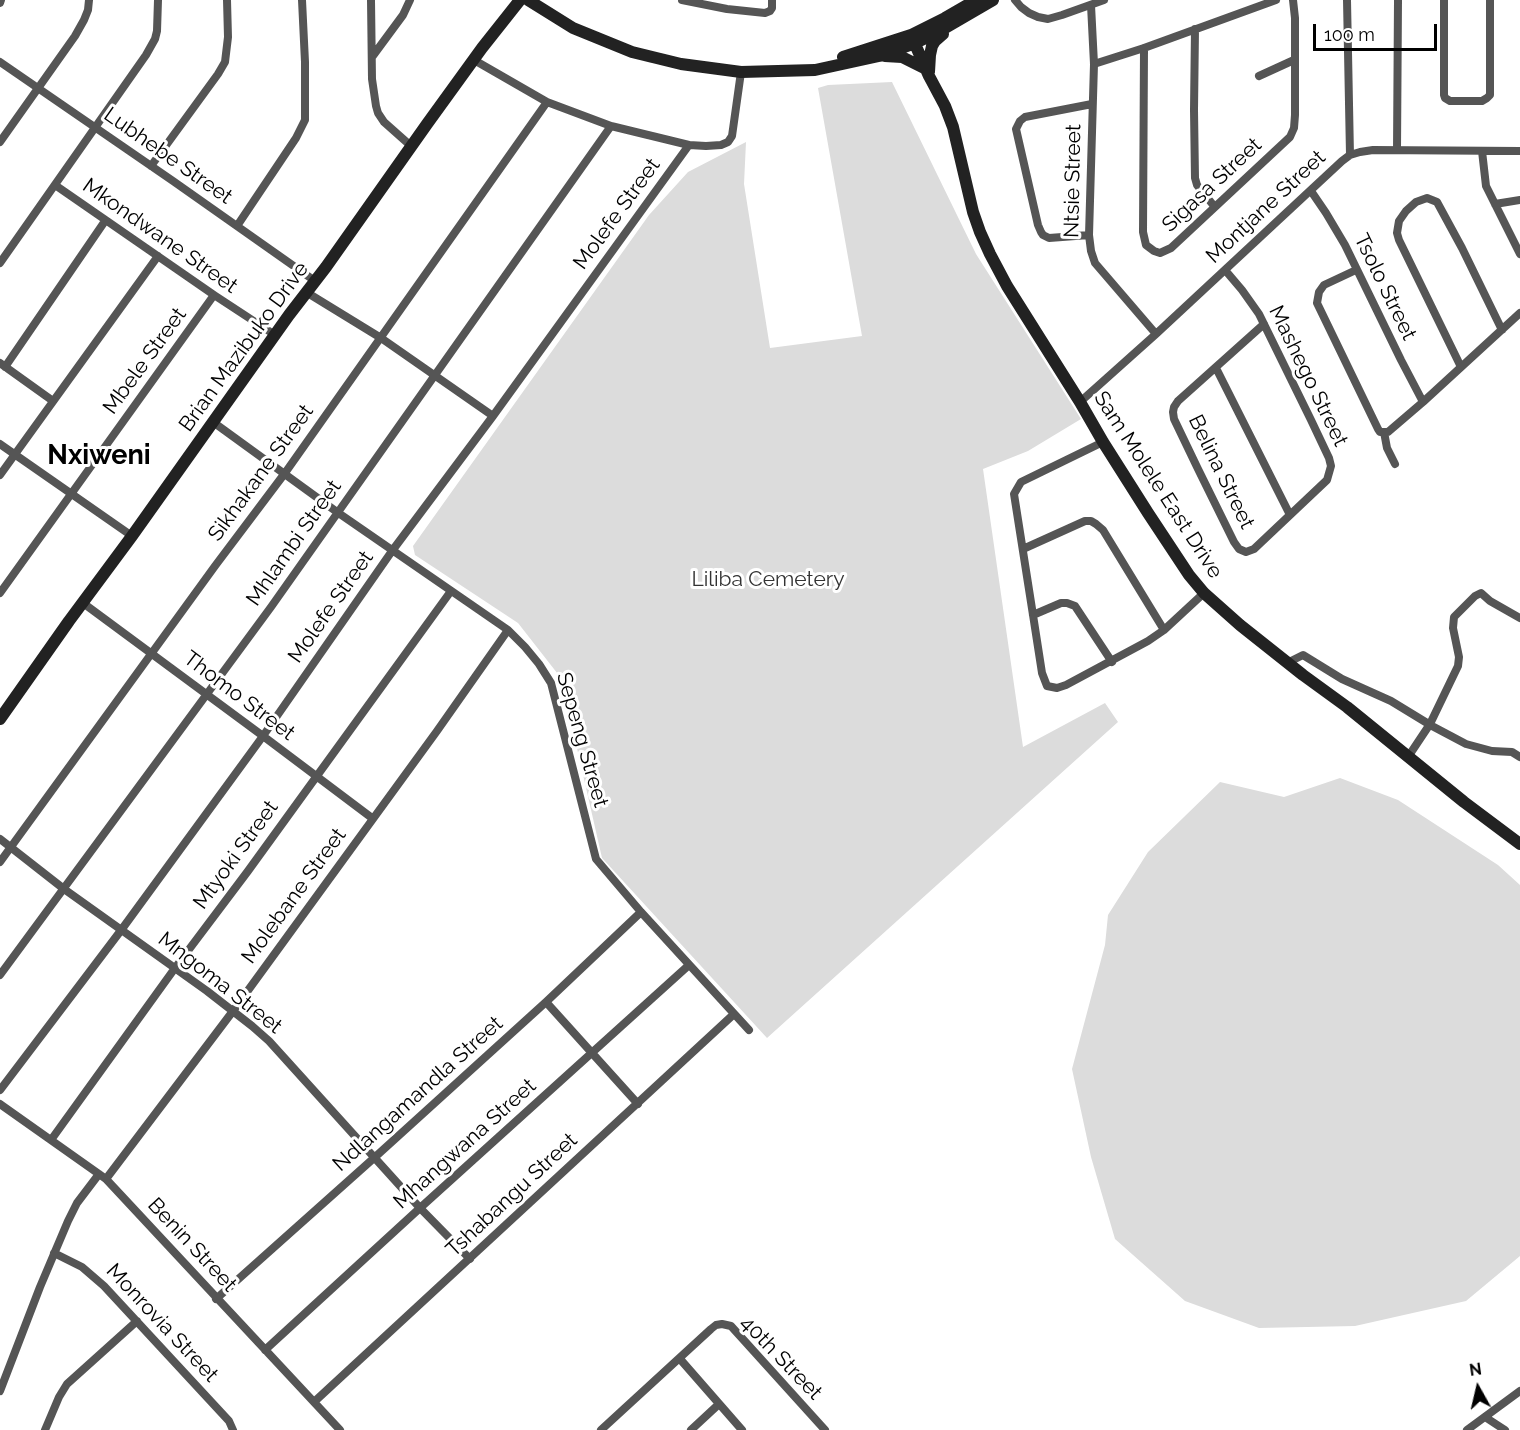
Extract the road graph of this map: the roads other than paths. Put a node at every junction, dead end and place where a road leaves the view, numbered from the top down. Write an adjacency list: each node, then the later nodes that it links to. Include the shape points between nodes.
1 (89, 0): 36 (street, via 75,36)
2 (158, 0): 40 (street, via 155,39)
3 (227, 0): 48 (street, via 225,62)
4 (302, 0): 55 (street, via 305,120)
5 (371, 0): 27 (street)
6 (410, 0): 27 (street)
7 (520, 0): 28 (street, Brian Mazibuko Drive)
8 (528, 0): 33 (street, via 573,28 632,52)
9 (682, 0): 10 (street, via 765,13 772,8)
10 (772, 0)
11 (976, 0): 24 (street)
12 (993, 0): 22 (street)
13 (1015, 0): 21 (street, via 1029,13 1048,19)
14 (1104, 0): 21 (street)
15 (1276, 0): 23 (street)
16 (1293, 0): 29 (street, Sigasa Street)
17 (1347, 0): 47 (street)
18 (1398, 0): 44 (street)
19 (1444, 0): 20 (street, via 1443,92 1450,101 1482,101 1490,95)
20 (1490, 0)
21 (1091, 5): 31 (street, Ntsie Street)
22 (950, 27): 24 (street); 34 (street, via 932,46)
23 (1195, 29): 25 (street); 53 (street, via 1195,178)
24 (913, 39): 26 (street); 32 (street); 34 (street, Sam Molele East Drive)
25 (1144, 48): 31 (street); 53 (street, Sigasa Street, via 1146,245 1160,253 1166,251)
26 (879, 56): 32 (street, via 815,70); 34 (street, via 902,57)
27 (372, 57): 43 (street, via 378,113)
28 (474, 60): 37 (street); 43 (street, Brian Mazibuko Drive)
29 (1294, 60): 35 (street); 53 (street, Sigasa Street, via 1295,115 1290,138)
30 (0, 62): 36 (street, Lubhebe Street)
31 (1094, 64): 38 (street, Ntsie Street)
32 (787, 71): 33 (street)
33 (741, 72): 42 (street, via 734,130 728,142)
34 (928, 72): 76 (street, Sam Molele East Drive, via 953,127 980,232 1007,286)
35 (1259, 76)
36 (38, 89): 40 (street, Lubhebe Street); 41 (street)
37 (547, 102): 39 (street); 70 (street, Sikhakane Street)
38 (1092, 104): 56 (street, Ntsie Street); 56 (street, via 1025,117 1016,129 1041,232 1052,238)
39 (611, 126): 42 (street); 74 (street, Mhlambi Street)
40 (94, 128): 48 (street, Lubhebe Street); 49 (street)
41 (0, 142)
42 (689, 145): 78 (street, Molefe Street)
43 (411, 146): 62 (street, Brian Mazibuko Drive)
44 (1397, 150): 45 (street, Montjane Street); 47 (street, Montjane Street)
45 (1482, 151): 46 (street, Montjane Street); 52 (street, via 1486,186)
46 (1520, 151)
47 (1350, 155): 50 (street, Montjane Street)
48 (151, 166): 55 (street, Lubhebe Street)
49 (55, 185): 54 (street, Mkondwane Street); 59 (street)
50 (1311, 191): 60 (street, Montjane Street); 61 (street, Tsolo Street)
51 (1520, 200): 52 (street)
52 (1495, 204): 57 (street)
53 (1214, 206)
54 (105, 220): 58 (street, Mkondwane Street); 71 (street)
55 (237, 226): 62 (street, Lubhebe Street)
56 (1089, 235): 68 (street, Ntsie Street, via 1095,262)
57 (1520, 254)
58 (158, 256): 64 (street, Mkondwane Street); 75 (street)
59 (0, 263)
60 (1225, 270): 66 (street, Mashego Street); 68 (street, Montjane Street)
61 (1356, 270): 77 (street, Tsolo Street); 80 (street, via 1323,285 1317,303 1378,429)
62 (315, 281): 63 (street, Brian Mazibuko Drive)
63 (306, 292): 69 (street, Brian Mazibuko Drive); 70 (street)
64 (214, 296): 69 (street, Mkondwane Street); 87 (street, Mbele Street)
65 (1520, 313): 67 (street)
66 (1264, 324): 73 (street, Belina Street); 89 (street, Mashego Street, via 1331,466 1327,480)
67 (1502, 330): 72 (street); 72 (street, via 1437,202 1427,198 1416,202 1399,221 1399,240)
68 (1156, 334): 76 (street, Montjane Street)
69 (275, 335): 79 (street, Brian Mazibuko Drive)
70 (381, 338): 74 (street); 85 (street, Sikhakane Street)
71 (3, 365): 75 (street)
72 (1461, 367): 77 (street)
73 (1216, 368): 89 (street); 92 (street, Belina Street, via 1174,407 1174,419 1234,542 1245,552)
74 (434, 374): 78 (street); 88 (street, Mhlambi Street)
75 (53, 401): 83 (street)
76 (1080, 402): 81 (street, Sam Molele East Drive)
77 (1423, 402): 80 (street)
78 (493, 416): 93 (street, Molefe Street)
79 (213, 422): 85 (street, Sepeng Street); 90 (street, Brian Mazibuko Drive)
80 (1386, 432): 84 (street, via 1387,448)
81 (1103, 442): 91 (street, via 1018,485 1014,494); 96 (street, Sam Molele East Drive)
82 (0, 444): 83 (street)
83 (15, 455): 86 (street); 87 (street)
84 (1395, 464)
85 (285, 473): 88 (street, Sepeng Street); 102 (street, Sikhakane Street)
86 (0, 475)
87 (72, 494): 90 (street); 95 (street, Mbele Street)
88 (337, 512): 93 (street, Sepeng Street); 105 (street, Mhlambi Street)
89 (1290, 515): 92 (street, Mashego Street)
90 (132, 536): 97 (street, Brian Mazibuko Drive)
91 (1023, 549): 98 (street); 101 (street, via 1091,521 1103,530)
92 (1254, 549)
93 (392, 551): 94 (street, Sepeng Street); 108 (street, Molefe Street)
94 (451, 591): 100 (street, Sepeng Street); 111 (street, Mtyoki Street)
95 (0, 593)
96 (1204, 593): 101 (street); 104 (street, Sam Molele East Drive)
97 (83, 603): 102 (street, Thomo Street); 106 (street, Brian Mazibuko Drive)
98 (1033, 615): 103 (street, via 1061,603 1075,606); 103 (street, via 1047,686 1066,685)
99 (1520, 618): 107 (street, via 1481,593 1454,617 1458,666)
100 (507, 630): 112 (street, Molebane Street); 118 (street, Sepeng Street, via 551,683 596,859)
101 (1164, 630): 103 (street)
102 (152, 654): 105 (street, Thomo Street); 115 (street, Sikhakane Street)
103 (1112, 662)
104 (1287, 663): 107 (street, via 1303,655); 109 (street, Sam Molele East Drive)
105 (207, 695): 108 (street, Thomo Street); 117 (street, Mhlambi Street)
106 (0, 719)
107 (1430, 724): 109 (street); 110 (street, via 1466,744)
108 (263, 736): 111 (street, Thomo Street); 119 (street, Molefe Street)
109 (1408, 757): 114 (street, Sam Molele East Drive)
110 (1520, 757)
111 (316, 777): 112 (street, Thomo Street); 121 (street, Mtyoki Street)
112 (372, 818): 124 (street, Molebane Street)
113 (0, 839): 115 (street, Mngoma Street)
114 (1520, 844)
115 (11, 847): 116 (street, Sikhakane Street); 117 (street, Mngoma Street)
116 (0, 861)
117 (64, 889): 119 (street, Mngoma Street); 122 (street, Mhlambi Street)
118 (640, 912): 120 (street, Sepeng Street); 123 (street, Ndlangamandla Street)
119 (122, 930): 121 (street, Mngoma Street); 128 (street, Molefe Street)
120 (689, 965): 125 (street, Sepeng Street); 127 (street, Mhangwana Street)
121 (175, 968): 124 (street, Mngoma Street); 131 (street, Mtyoki Street)
122 (0, 975)
123 (546, 1002): 127 (street); 132 (street, Ndlangamandla Street)
124 (233, 1011): 132 (street, Mngoma Street, via 260,1032); 133 (street, Molebane Street)
125 (734, 1014): 126 (street, Sepeng Street); 130 (street, Tshabangu Street)
126 (749, 1030)
127 (592, 1053): 130 (street); 134 (street, Mhangwana Street)
128 (0, 1090)
129 (0, 1104): 131 (street, Benin Street)
130 (638, 1104): 136 (street, Tshabangu Street)
131 (51, 1140): 133 (street, Benin Street)
132 (374, 1158): 134 (street, Mngoma Street); 137 (street, Ndlangamandla Street)
133 (102, 1176): 135 (street, Molebane Street, via 72,1212); 137 (street, Benin Street)
134 (420, 1208): 136 (street, Mngoma Street); 139 (street, Mhangwana Street)
135 (54, 1253): 138 (street, Monrovia Street, via 88,1271); 141 (street, Molebane Street)
136 (470, 1259): 143 (street, Tshabangu Street)
137 (216, 1299): 139 (street, Benin Street)
138 (137, 1321): 146 (street, via 68,1384); 147 (street, Monrovia Street)
139 (265, 1350): 143 (street, Benin Street)
140 (680, 1359): 144 (street); 149 (street, 40th Street); 152 (street, 40th Street, via 714,1327 731,1326)
141 (0, 1391)
142 (1520, 1391): 145 (street)
143 (314, 1402): 148 (street, Benin Street)
144 (719, 1404): 150 (street); 151 (street)
145 (1485, 1417): 153 (street); 154 (street)
146 (45, 1430)
147 (233, 1430)
148 (340, 1430)
149 (601, 1430)
150 (691, 1430)
151 (742, 1430)
152 (825, 1430)
153 (1467, 1430)
154 (1505, 1430)

